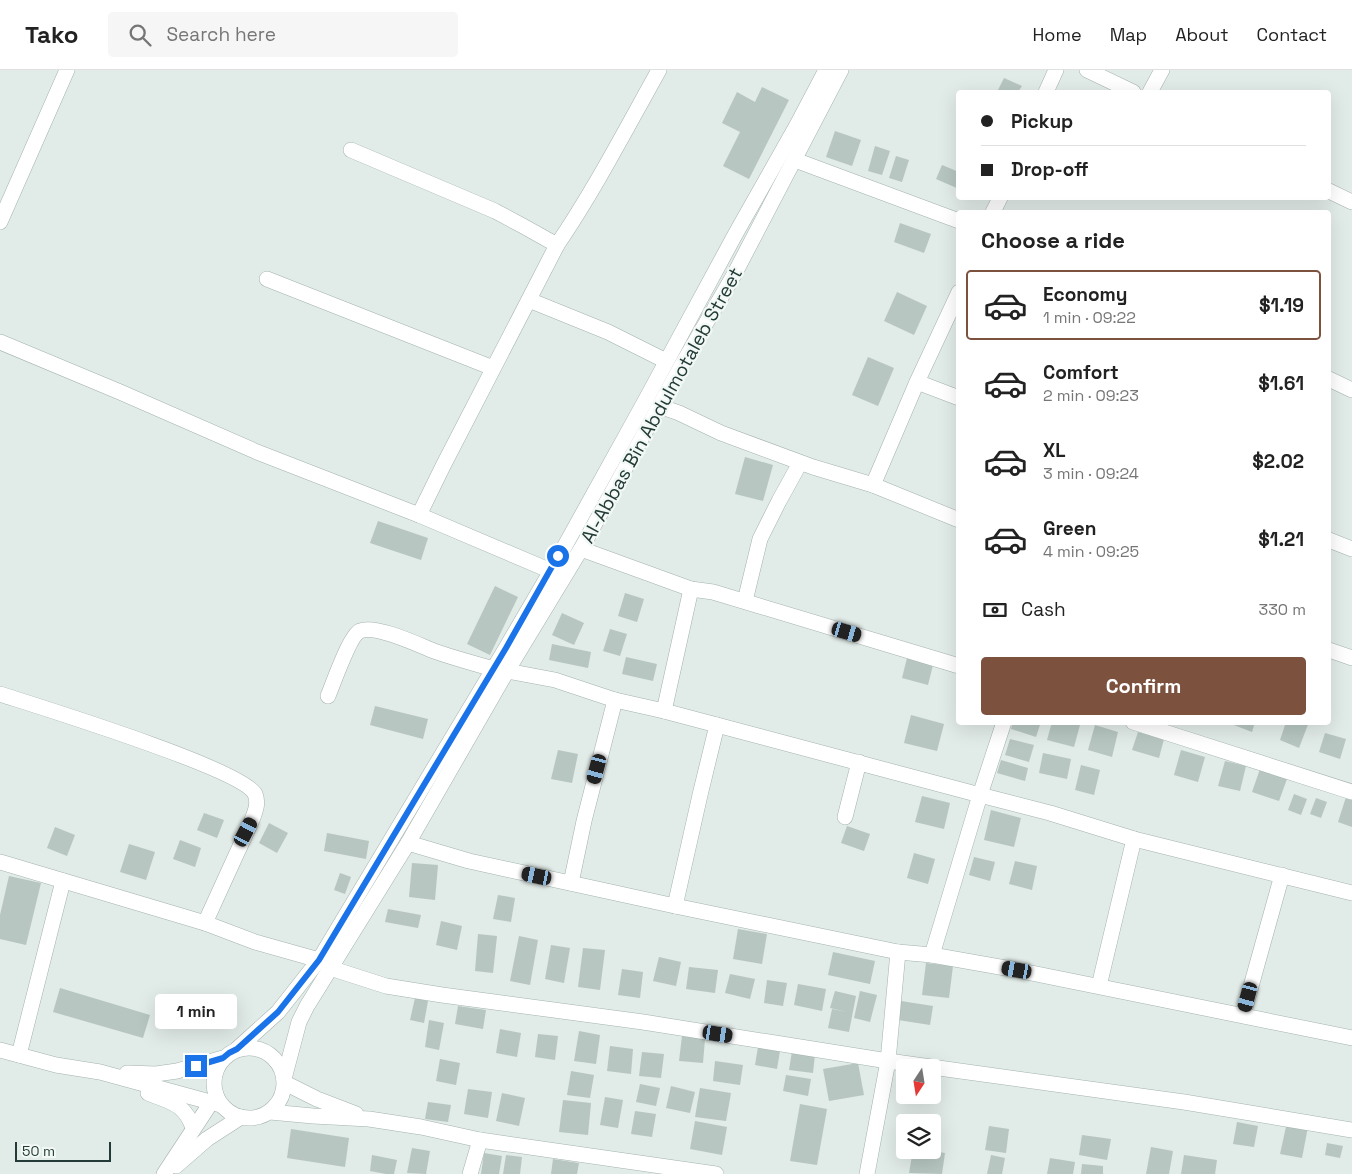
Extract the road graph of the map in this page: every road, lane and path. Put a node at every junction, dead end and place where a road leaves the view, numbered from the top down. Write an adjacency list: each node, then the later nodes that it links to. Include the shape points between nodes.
1 (67, 70): 16 (street)
2 (659, 70): 17 (street)
3 (826, 70): 22 (street, Al-Abbas Bin Abdulmotaleb Street)
4 (841, 70): 12 (street, Al-Abbas Bin Abdulmotaleb Street)
5 (1056, 70): 8 (street)
6 (1087, 70): 9 (street)
7 (1162, 70): 10 (street)
8 (1047, 90)
9 (1129, 90)
10 (1151, 90)
11 (351, 150): 17 (street, via 494,211)
12 (795, 160): 15 (street); 28 (street, Al-Abbas Bin Abdulmotaleb Street)
13 (1331, 192): 14 (street)
14 (1352, 202)
15 (956, 220)
16 (0, 222)
17 (557, 245): 20 (street)
18 (267, 279): 23 (street)
19 (956, 298): 25 (street)
20 (529, 300): 22 (street, via 608,332); 23 (street)
21 (0, 342): 31 (street, via 256,452)
22 (666, 361): 36 (street, Al-Abbas Bin Abdulmotaleb Street)
23 (493, 368): 31 (street)
24 (1331, 380): 26 (street)
25 (916, 382): 27 (street); 30 (street)
26 (1352, 390)
27 (956, 397)
28 (659, 406): 29 (street); 34 (street, Al-Abbas Bin Abdulmotaleb Street)
29 (800, 463): 30 (street); 38 (street, via 760,539)
30 (873, 486): 32 (street)
31 (420, 515): 36 (street)
32 (956, 519)
33 (1331, 541): 35 (street)
34 (581, 549): 37 (street); 42 (street, Al-Abbas Bin Abdulmotaleb Street)
35 (1352, 549)
36 (551, 570): 42 (street, Al-Abbas Bin Abdulmotaleb Street, via 506,648)
37 (692, 589): 38 (street); 46 (street)
38 (744, 601): 41 (street)
39 (1331, 651): 40 (street)
40 (1352, 658)
41 (956, 665)
42 (500, 670): 44 (street, via 386,633 360,631 348,648); 45 (street, via 555,680); 55 (street, Al-Abbas Bin Abdulmotaleb Street); 65 (street, Al-Abbas Bin Abdulmotaleb Street)
43 (0, 694): 62 (street, via 147,743 211,768 252,790 257,801 252,820)
44 (328, 696)
45 (615, 700): 46 (street); 59 (street)
46 (664, 711): 47 (street)
47 (717, 725): 50 (street); 61 (street)
48 (1003, 725): 52 (street)
49 (1142, 725): 51 (street)
50 (859, 762): 52 (street); 53 (street)
51 (1352, 792)
52 (980, 795): 54 (street); 64 (street)
53 (845, 817)
54 (1134, 839): 57 (street); 66 (street)
55 (408, 843): 59 (street, via 470,861); 65 (street, Al-Abbas Bin Abdulmotaleb Street)
56 (0, 862): 58 (street)
57 (1282, 875): 60 (street); 67 (street)
58 (63, 882): 62 (street); 71 (street)
59 (571, 883): 61 (street)
60 (1352, 893)
61 (675, 906): 63 (street)
62 (205, 923): 65 (street)
63 (898, 952): 64 (street); 73 (street)
64 (932, 955): 66 (street)
65 (324, 964): 69 (street, Al-Abbas Bin Abdulmotaleb Street); 73 (street, via 386,986); 75 (street, Al-Abbas Bin Abdulmotaleb Street, via 299,1022)
66 (1099, 986): 67 (street)
67 (1243, 1015): 68 (street)
68 (1352, 1038)
69 (237, 1049): 72 (street); 75 (street, via 252,1047 267,1051 278,1061)
70 (0, 1050): 71 (street)
71 (19, 1055): 74 (street)
72 (223, 1058): 74 (street, via 163,1073); 76 (street, via 214,1080)
73 (888, 1061): 81 (street, via 1184,1102); 87 (street)
74 (100, 1072): 76 (street); 80 (street, via 182,1108)
75 (285, 1079): 77 (street, via 284,1094); 79 (street, via 317,1099)
76 (216, 1100): 78 (street, via 230,1113); 80 (street)
77 (270, 1112): 78 (street, via 256,1118); 79 (street)
78 (241, 1117): 84 (street, via 207,1139)
79 (369, 1119): 82 (street, via 421,1126)
80 (193, 1128): 83 (street)
81 (1352, 1130)
82 (480, 1140): 85 (street); 86 (street)
83 (164, 1174)
84 (168, 1174)
85 (470, 1174)
86 (716, 1174)
87 (867, 1174)

